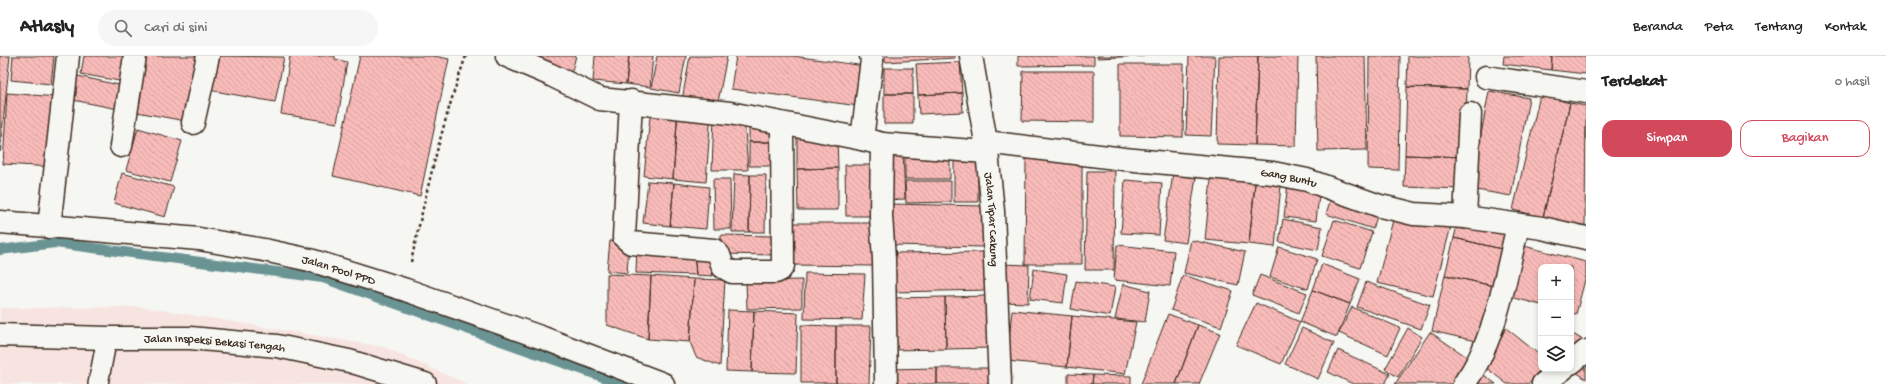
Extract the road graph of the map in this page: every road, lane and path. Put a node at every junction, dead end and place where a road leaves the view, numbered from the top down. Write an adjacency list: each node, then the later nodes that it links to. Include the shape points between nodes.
1 (68, 56): 20 (street)
2 (135, 56): 15 (street)
3 (208, 56): 12 (street)
4 (466, 56): 22 (path, via 449,104 421,216)
5 (507, 56): 10 (street, Gang Buntu, via 600,99)
6 (871, 56): 14 (street)
7 (971, 56): 16 (street, Jalan Tipar Cakung)
8 (1486, 77): 9 (street)
9 (1586, 92)
10 (631, 102): 13 (street, Gang Buntu, via 730,113); 13 (street, via 624,237 631,242 714,250 719,255 723,267 732,272 776,272 783,266)
11 (1470, 114): 17 (street)
12 (193, 123)
13 (782, 124): 14 (street, Gang Buntu)
14 (872, 142): 16 (street, Gang Buntu); 31 (street, via 884,260)
15 (121, 146)
16 (986, 147): 17 (street, Gang Buntu, via 1273,173 1306,180 1380,206 1414,214); 32 (street, Jalan Tipar Cakung, via 993,211)
17 (1465, 217): 19 (street, Gang Buntu)
18 (0, 222): 20 (street, Jalan Pool PPD)
19 (1518, 226): 21 (street, Gang Buntu, via 1542,228); 33 (street, via 1486,348 1476,369)
20 (49, 227): 22 (street, Jalan Pool PPD, via 199,239 264,250 310,260)
21 (1586, 238)
22 (406, 290): 30 (street, Jalan Pool PPD, via 543,338)
23 (0, 335): 24 (street, Jalan Inspeksi Bekasi Tengah)
24 (107, 338): 28 (lane); 29 (street, Jalan Inspeksi Bekasi Tengah, via 190,338 276,346 349,361)
25 (1586, 351): 26 (street)
26 (1574, 361)
27 (1559, 372): 34 (street)
28 (98, 384)
29 (425, 384)
30 (662, 384)
31 (886, 384)
32 (1000, 384)
33 (1464, 384)
34 (1543, 384)

